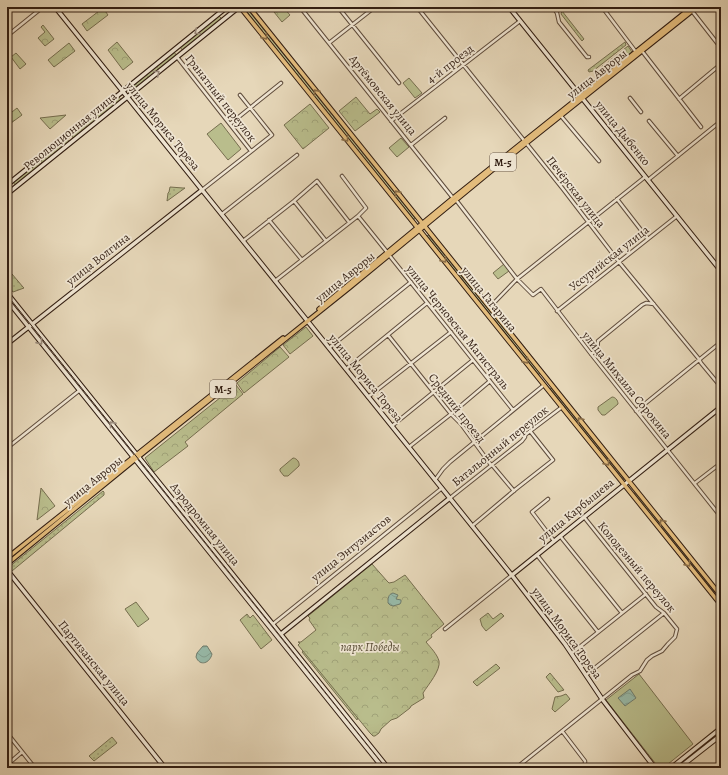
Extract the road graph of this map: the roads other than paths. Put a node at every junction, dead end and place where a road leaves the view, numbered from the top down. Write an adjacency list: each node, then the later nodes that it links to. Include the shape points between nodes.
1 (43, 7): 17 (street)
2 (55, 7): 30 (main road, улица Мориса Тореза)
3 (227, 7): 19 (main road, Революционная улица, one-way to 19)
4 (240, 7): 23 (main road, Революционная улица); 67 (main road, улица Гагарина, one-way to 67)
5 (249, 7): 66 (main road, улица Гагарина, one-way to 5)
6 (300, 7): 18 (street, Артёмовская улица)
7 (338, 7): 16 (street)
8 (375, 7): 16 (street)
9 (417, 7): 26 (street, Печёрская улица)
10 (508, 7): 15 (main road, улица Дыбенко)
11 (553, 7): 25 (street, via 559,22)
12 (602, 7): 22 (street)
13 (697, 7): 14 (main road, улица Авроры / М-5)
14 (692, 9): 20 (street); 21 (main road, улица Авроры / М-5); 22 (main road, улица Авроры / М-5)
15 (520, 21): 26 (street, 4-й проезд); 33 (main road, улица Дыбенко)
16 (352, 25): 18 (street); 29 (street)
17 (7, 36)
18 (329, 42): 40 (street, Артёмовская улица)
19 (177, 48): 23 (main road); 30 (main road, Революционная улица)
20 (721, 48)
21 (642, 51): 33 (main road, улица Авроры / М-5); 35 (street)
22 (636, 52): 33 (main road, улица Авроры / М-5)
23 (181, 53): 24 (main road, Революционная улица)
24 (177, 57): 32 (main road, Революционная улица, one-way to 24); 43 (street, Гранатный переулок)
25 (589, 57)
26 (464, 64): 40 (street, 4-й проезд); 45 (street, Печёрская улица)
27 (721, 64): 35 (street)
28 (281, 83): 36 (street)
29 (399, 83)
30 (123, 91): 32 (main road, улица Мориса Тореза); 54 (main road, Революционная улица)
31 (240, 95): 36 (street)
32 (128, 97): 55 (main road, улица Мориса Тореза); 56 (main road, Революционная улица)
33 (581, 98): 38 (main road, улица Авроры / М-5); 45 (main road, улица Авроры / М-5); 52 (main road, улица Дыбенко)
34 (630, 98): 37 (street)
35 (679, 98): 44 (street)
36 (250, 108): 43 (street); 47 (street, via 272,135)
37 (641, 112)
38 (561, 116): 45 (main road, улица Авроры / М-5); 50 (street)
39 (445, 118): 46 (street)
40 (391, 121): 46 (street, Артёмовская улица)
41 (649, 121): 49 (street)
42 (721, 121): 49 (street)
43 (230, 124): 47 (street, Гранатный переулок)
44 (700, 127)
45 (526, 142): 57 (main road, улица Авроры / М-5); 65 (street, Печёрская улица)
46 (411, 145): 57 (street, Артёмовская улица)
47 (251, 151): 55 (street)
48 (297, 155): 60 (street)
49 (678, 156): 53 (street)
50 (599, 161)
51 (342, 176): 61 (street, via 366,208)
52 (645, 177): 53 (main road, улица Дыбенко); 58 (street)
53 (648, 181): 62 (main road, улица Дыбенко)
54 (7, 185)
55 (202, 190): 60 (main road, улица Мориса Тореза); 85 (main road, улица Волгина)
56 (7, 194)
57 (453, 198): 66 (main road, улица Авроры / М-5); 75 (street, Артёмовская улица)
58 (618, 199): 65 (street); 68 (street)
59 (294, 201): 63 (street); 64 (street, via 317,180); 70 (street)
60 (222, 214): 69 (main road, улица Мориса Тореза)
61 (358, 216): 64 (street); 71 (street, улица Черновская Магистраль)
62 (677, 216): 68 (street, Уссурийская улица); 74 (main road, улица Дыбенко)
63 (270, 220): 69 (street); 72 (street)
64 (349, 222): 70 (street)
65 (588, 222): 73 (street, Печёрская улица); 75 (street)
66 (423, 225): 67 (main road, улица Авроры / М-5); 82 (main road, улица Гагарина)
67 (419, 228): 71 (main road, улица Авроры / М-5); 99 (main road, улица Гагарина, one-way to 99)
68 (648, 239): 73 (street, Уссурийская улица)
69 (243, 241): 76 (main road, улица Мориса Тореза)
70 (326, 241): 72 (street)
71 (388, 254): 77 (street, улица Черновская Магистраль); 84 (main road, улица Авроры / М-5)
72 (302, 260): 76 (street)
73 (619, 262): 81 (street, Печёрская улица); 83 (street, Уссурийская улица)
74 (721, 271)
75 (517, 279): 82 (street); 83 (street, улица Михаила Сорокина, via 533,296 541,289)
76 (275, 281): 84 (main road, улица Мориса Тореза)
77 (411, 282): 80 (street, улица Черновская Магистраль); 91 (street)
78 (7, 293): 85 (main road, Аэродромная улица)
79 (7, 300): 86 (main road, Аэродромная улица)
80 (427, 303): 87 (street, улица Черновская Магистраль); 88 (street)
81 (654, 304): 92 (street, via 642,305 598,341 596,351); 93 (street, Печёрская улица)
82 (490, 307): 98 (main road, улица Гагарина)
83 (557, 311): 92 (street, улица Михаила Сорокина)
84 (307, 320): 91 (main road, улица Мориса Тореза); 116 (main road, улица Авроры / М-5)
85 (32, 324): 86 (main road, улица Волгина); 101 (main road, Аэродромная улица)
86 (28, 327): 90 (main road, улица Волгина); 102 (main road, Аэродромная улица, one-way to 102)
87 (451, 332): 94 (street, улица Черновская Магистраль); 95 (street)
88 (388, 335): 95 (street, Средний проезд); 96 (street)
89 (721, 342): 93 (street)
90 (7, 344)
91 (330, 348): 96 (main road, улица Мориса Тореза)
92 (591, 354): 108 (street, улица Михаила Сорокина)
93 (699, 359): 100 (street, Печёрская улица); 108 (street)
94 (473, 360): 97 (street, улица Черновская Магистраль); 103 (street)
95 (411, 364): 103 (street, Средний проезд); 104 (street)
96 (346, 369): 104 (main road, улица Мориса Тореза)
97 (490, 381): 107 (street, улица Черновская Магистраль); 109 (street)
98 (549, 381): 99 (main road); 121 (main road, улица Гагарина, one-way to 98)
99 (545, 385): 105 (main road, улица Гагарина); 107 (street)
100 (721, 387)
101 (83, 388): 102 (street); 116 (main road, Аэродромная улица, one-way to 101)
102 (79, 391): 114 (street); 117 (main road, Аэродромная улица)
103 (433, 392): 109 (street, Средний проезд); 110 (street)
104 (368, 397): 110 (main road, улица Мориса Тореза)
105 (562, 407): 111 (street, Батальонный переулок); 122 (main road, улица Гагарина, one-way to 122)
106 (721, 408): 115 (main road, улица Карбышева)
107 (513, 410): 112 (street)
108 (636, 411): 115 (street, улица Михаила Сорокина)
109 (451, 414): 112 (street, Средний проезд); 113 (street)
110 (392, 426): 113 (main road, улица Мориса Тореза)
111 (530, 431): 119 (street, Батальонный переулок, via 522,441); 126 (street, via 553,460)
112 (474, 442): 119 (street, Средний проезд); 120 (street, via 446,465)
113 (409, 447): 120 (main road, улица Мориса Тореза)
114 (7, 448)
115 (668, 449): 121 (main road, улица Карбышева); 123 (street, улица Михаила Сорокина)
116 (137, 456): 117 (main road, улица Авроры / М-5); 145 (main road, Аэродромная улица)
117 (134, 459): 136 (main road, улица Авроры / М-5); 137 (main road, улица Авроры / М-5); 162 (main road, Аэродромная улица)
118 (721, 463): 123 (street)
119 (491, 465): 126 (street, Средний проезд); 128 (street, Батальонный переулок)
120 (435, 480): 124 (main road, улица Мориса Тореза)
121 (629, 481): 122 (main road, улица Карбышева); 125 (main road, улица Гагарина)
122 (624, 484): 127 (main road, улица Гагарина); 130 (main road, улица Карбышева)
123 (694, 484): 131 (street, улица Михаила Сорокина)
124 (442, 488): 128 (main road, улица Мориса Тореза); 145 (street, улица Энтузиастов)
125 (636, 490): 127 (main road); 141 (main road, улица Гагарина, one-way to 125)
126 (514, 491): 132 (street)
127 (632, 493): 142 (main road, улица Гагарина, one-way to 142)
128 (450, 498): 132 (main road, улица Мориса Тореза); 148 (main road, улица Энтузиастов)
129 (548, 499): 134 (street, via 532,512)
130 (584, 517): 133 (main road, улица Карбышева); 140 (street, Колодезный переулок)
131 (721, 517)
132 (472, 526): 139 (main road, улица Мориса Тореза)
133 (560, 536): 134 (main road, улица Карбышева); 143 (street)
134 (554, 541): 135 (main road, улица Карбышева)
135 (537, 555): 139 (main road, улица Карбышева); 147 (street)
136 (7, 558)
137 (7, 564)
138 (7, 570): 161 (main road, Партизанская улица)
139 (512, 575): 146 (street, улица Карбышева); 149 (main road, улица Мориса Тореза)
140 (646, 594): 143 (street); 144 (street, Колодезный переулок)
141 (721, 596)
142 (721, 605)
143 (622, 613): 147 (street)
144 (664, 613): 150 (street); 151 (street, Колодезный переулок, via 678,629 675,638 662,651 652,656 640,671)
145 (273, 624): 148 (main road, Аэродромная улица)
146 (444, 629)
147 (598, 632): 149 (street)
148 (281, 634): 163 (main road, Аэродромная улица)
149 (572, 653): 150 (main road, улица Мориса Тореза)
150 (586, 675): 151 (main road, улица Мориса Тореза)
151 (602, 699): 153 (street); 166 (main road, улица Мориса Тореза)
152 (721, 728): 157 (main road)
153 (562, 731): 164 (street); 165 (street, via 585,761)
154 (7, 733): 156 (street)
155 (721, 735): 158 (main road)
156 (22, 752): 159 (street); 160 (street)
157 (691, 752): 158 (main road); 167 (main road)
158 (694, 756): 168 (main road)
159 (7, 765)
160 (35, 768)
161 (165, 768)
162 (383, 768)
163 (388, 768)
164 (516, 768)
165 (585, 768)
166 (655, 768)
167 (671, 768)
168 (679, 768)

